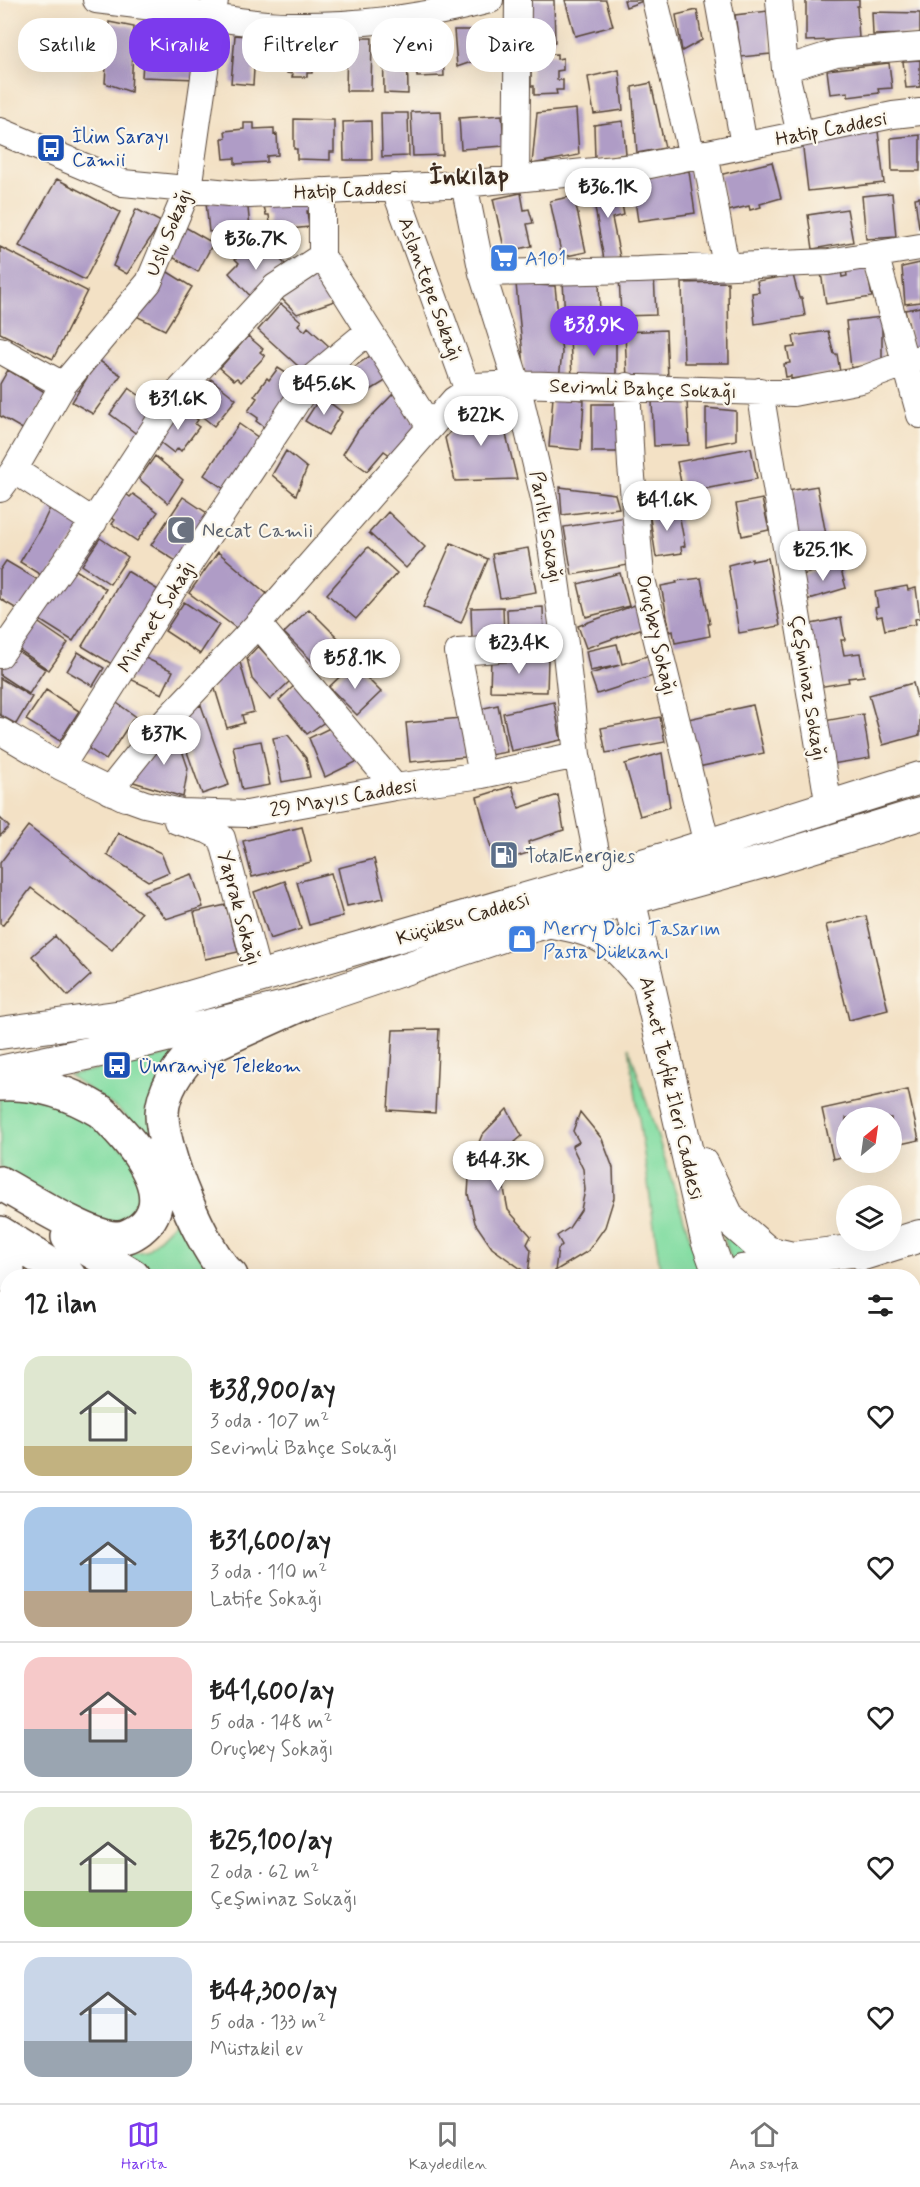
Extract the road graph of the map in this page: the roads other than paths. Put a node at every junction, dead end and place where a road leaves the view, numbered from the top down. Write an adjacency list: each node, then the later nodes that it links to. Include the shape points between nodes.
1 (96, 0): 7 (street, via 170,9)
2 (490, 0): 8 (street, via 458,8)
3 (518, 0): 16 (street)
4 (655, 0): 15 (street)
5 (718, 0): 14 (street)
6 (779, 0): 10 (street)
7 (214, 9): 8 (street, via 290,26); 19 (street, Uslu Sokağı)
8 (364, 12)
9 (920, 46): 10 (street, via 836,53)
10 (785, 69): 13 (street)
11 (920, 112): 13 (street, Hatip Caddesi)
12 (0, 131): 19 (street, Hatip Caddesi, via 123,183)
13 (800, 134): 14 (street, Hatip Caddesi)
14 (744, 146): 15 (street, Hatip Caddesi)
15 (698, 155): 16 (street, Hatip Caddesi, via 645,166); 24 (street)
16 (516, 178): 17 (street, Hatip Caddesi)
17 (464, 184): 18 (street, Hatip Caddesi); 25 (street, Parıltı Sokağı)
18 (394, 187): 20 (street, Hatip Caddesi); 32 (street, Aslantepe Sokağı)
19 (188, 189): 20 (street, Hatip Caddesi, via 250,195); 30 (street, Uslu Sokağı, via 149,282)
20 (322, 191): 23 (street)
21 (920, 247): 22 (street)
22 (875, 254): 24 (street, via 829,262); 28 (street)
23 (322, 256): 26 (street); 37 (street, via 275,287 179,391)
24 (726, 266): 25 (street)
25 (482, 273): 29 (street, Parıltı Sokağı)
26 (369, 331): 35 (street); 43 (street, Minnet Sokağı, via 313,377)
27 (0, 350): 30 (street)
28 (912, 361): 33 (street, Sevimli Bahçe Sokağı, via 861,380 793,393); 34 (street)
29 (517, 384): 31 (street, Sevimli Bahçe Sokağı); 32 (street, Sevimli Bahçe Sokağı, via 475,386); 39 (street, Parıltı Sokağı, via 545,503)
30 (63, 385): 36 (street, Uslu Sokağı)
31 (627, 386): 33 (street, Sevimli Bahçe Sokağı); 52 (street, Oruçbey Sokağı, via 641,575)
32 (468, 391): 35 (street, Sevimli Bahçe Sokağı, via 454,400)
33 (760, 391): 48 (street, Çeşminaz Sokağı)
34 (920, 415)
35 (430, 428): 38 (street, Sevimli Bahçe Sokağı)
36 (7, 479): 37 (street)
37 (94, 522): 40 (street)
38 (258, 624): 46 (street); 47 (street, Sevimli Bahçe Sokağı, via 161,726)
39 (566, 644): 42 (street, Parıltı Sokağı); 44 (street, via 458,652)
40 (0, 656)
41 (0, 731): 43 (street, 29 Mayıs Caddesi)
42 (577, 755): 44 (street, 29 Mayıs Caddesi); 54 (street, Parıltı Sokağı)
43 (61, 767): 47 (street, 29 Mayıs Caddesi)
44 (482, 775): 46 (street, 29 Mayıs Caddesi)
45 (920, 778): 48 (main road, Küçüksu Caddesi)
46 (396, 787): 49 (street, 29 Mayıs Caddesi)
47 (110, 791): 49 (street, 29 Mayıs Caddesi, via 181,812); 51 (street, 29 Mayıs Caddesi)
48 (829, 807): 52 (main road, Küçüksu Caddesi)
49 (247, 814): 51 (street, via 232,821)
50 (920, 814): 55 (main road)
51 (222, 838): 57 (street, Yaprak Sokağı)
52 (707, 845): 53 (main road, Küçüksu Caddesi)
53 (673, 856): 54 (main road, Küçüksu Caddesi); 55 (main road, via 637,882)
54 (601, 877): 56 (main road, via 591,894); 57 (main road, Küçüksu Caddesi)
55 (629, 898): 56 (main road); 58 (main road, Ahmet Tevfik İleri Caddesi)
56 (548, 922): 58 (main road, via 602,935); 59 (main road, Küçüksu Caddesi)
57 (259, 978): 60 (main road, Küçüksu Caddesi, via 123,1016)
58 (647, 980): 63 (main road, Ahmet Tevfik İleri Caddesi)
59 (306, 1002): 61 (main road, Küçüksu Caddesi); 75 (highway, via 193,1053 181,1065 162,1111 167,1148 180,1182 206,1243)
60 (0, 1033)
61 (0, 1072)
62 (0, 1084): 64 (highway, via 37,1085 68,1094 102,1112 146,1166 156,1198 151,1217 143,1226 131,1236 115,1238 94,1233)
63 (676, 1106): 69 (main road, via 729,1218 767,1252 793,1258); 76 (main road, Ahmet Tevfik İleri Caddesi)
64 (0, 1183)
65 (0, 1191): 74 (highway)
66 (0, 1233): 73 (highway)
67 (920, 1236): 68 (main road)
68 (902, 1241)
69 (850, 1251)
70 (873, 1251): 79 (main road)
71 (0, 1254): 72 (highway)
72 (8, 1269)
73 (58, 1269)
74 (121, 1269)
75 (224, 1269)
76 (717, 1269)
77 (740, 1269): 78 (street)
78 (759, 1269)
79 (825, 1269)

